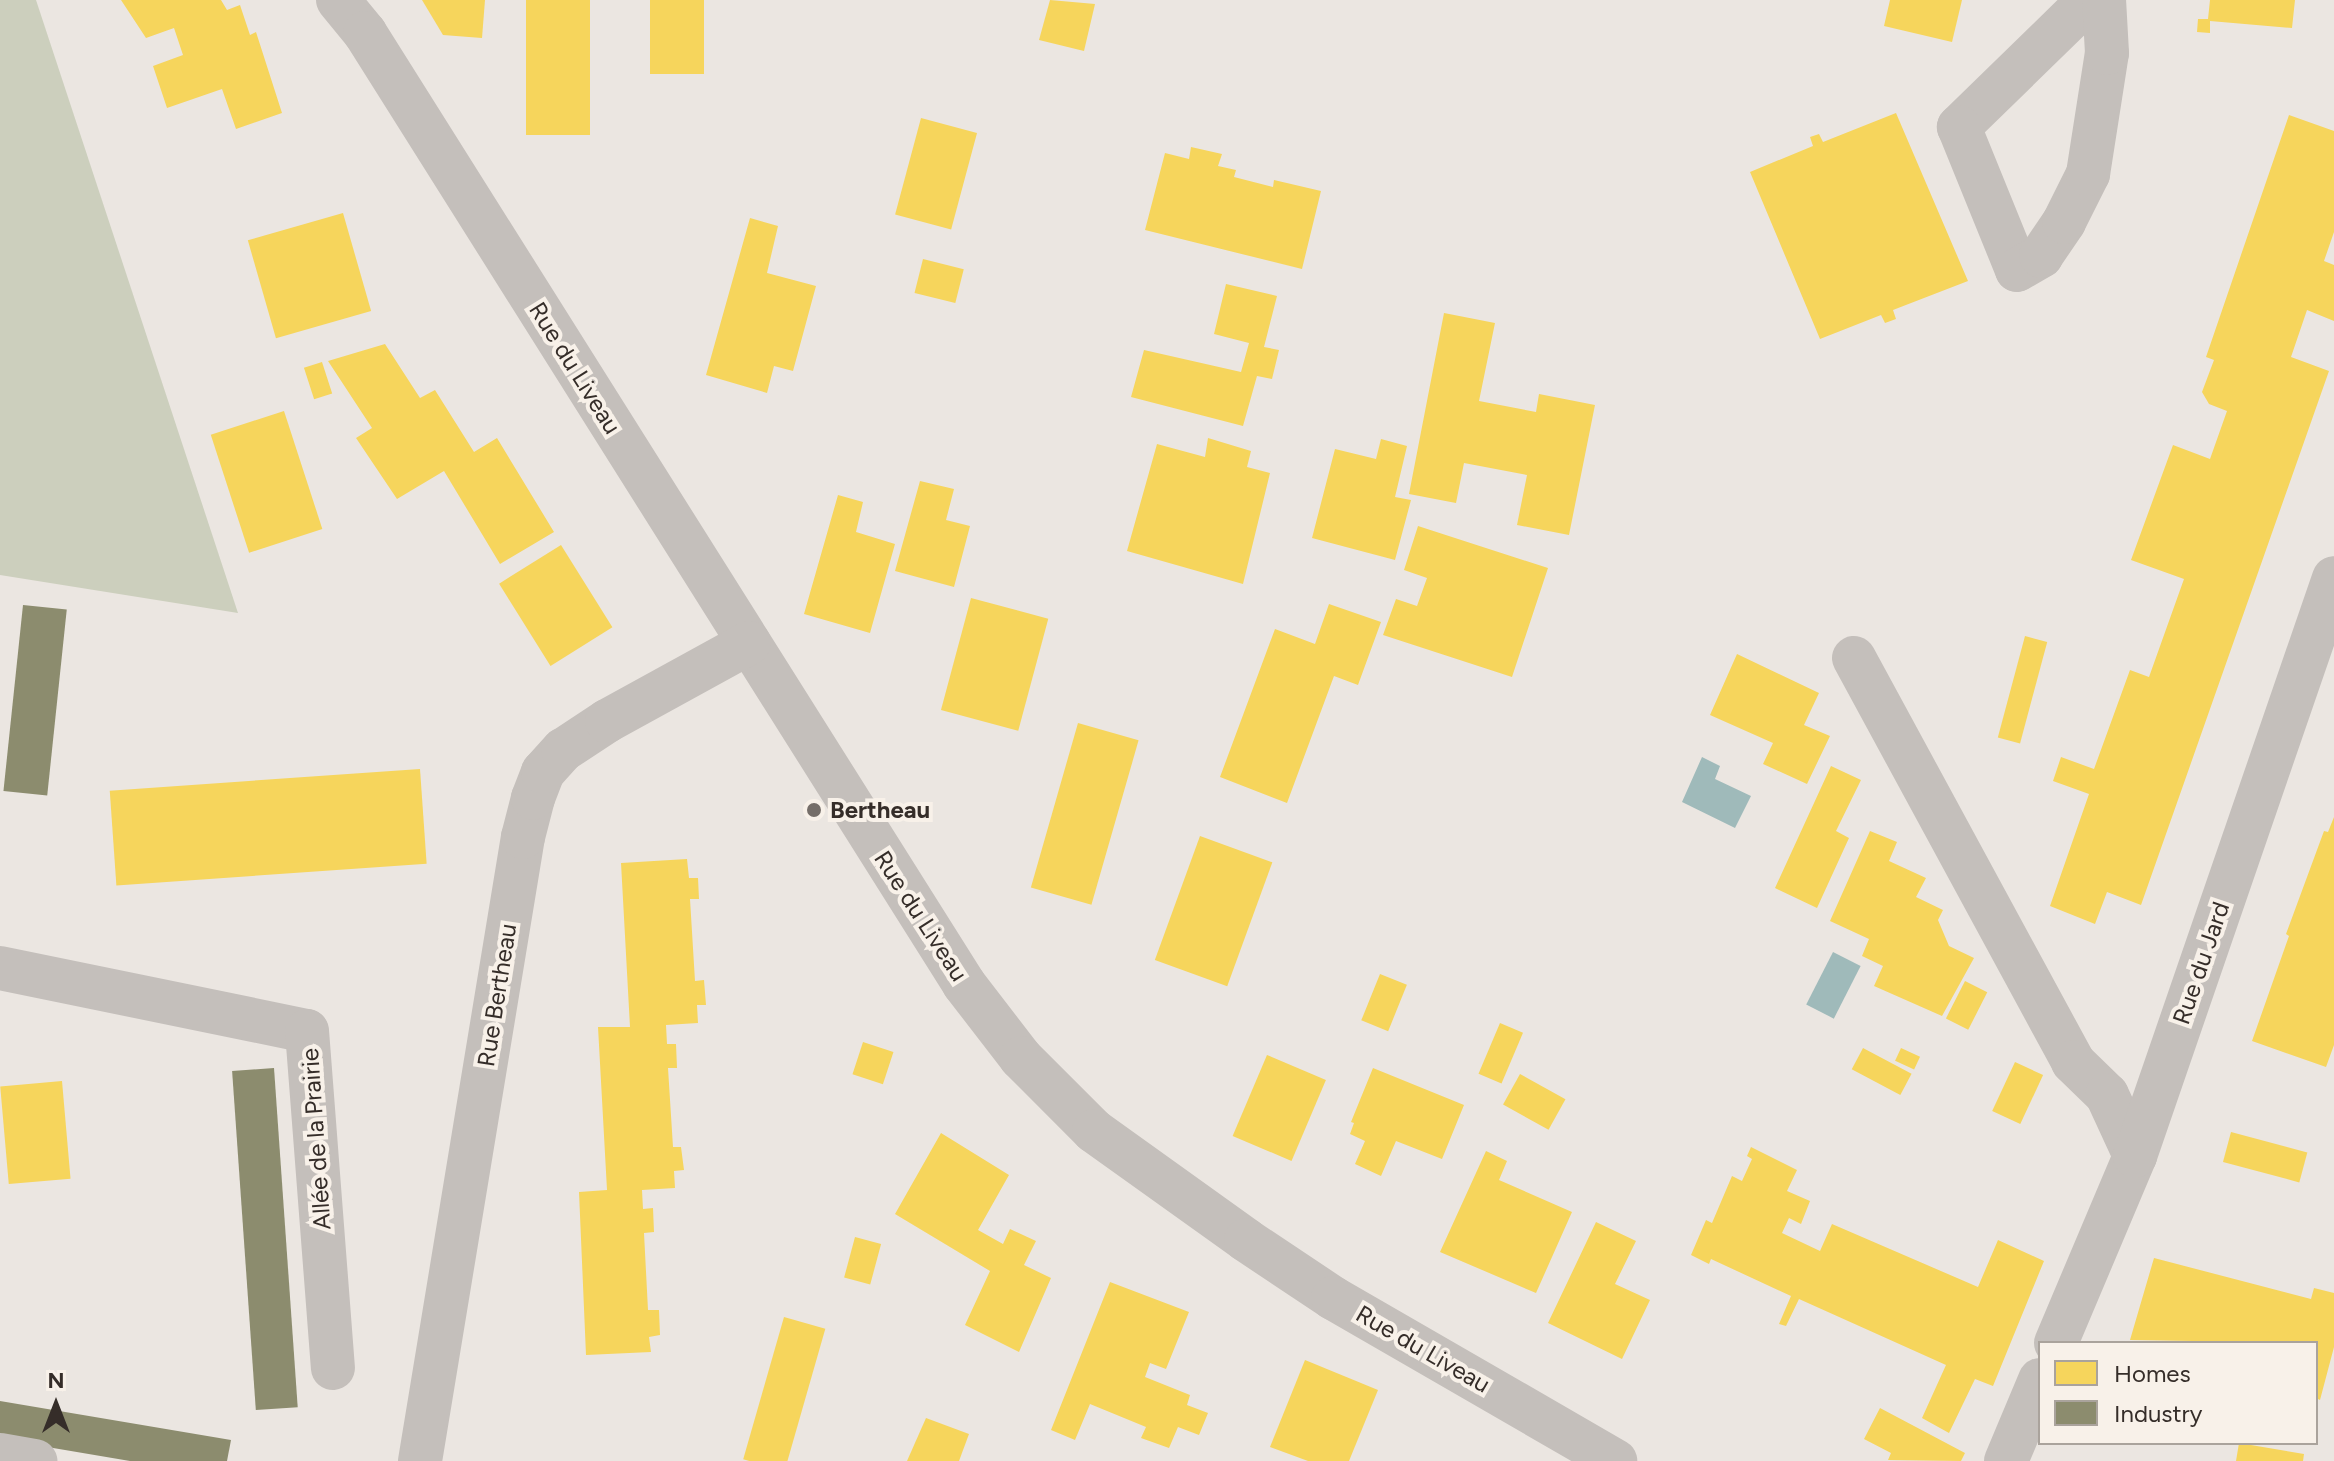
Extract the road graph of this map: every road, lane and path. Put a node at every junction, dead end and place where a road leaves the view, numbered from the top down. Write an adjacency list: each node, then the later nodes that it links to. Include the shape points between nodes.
1 (338, 0): 5 (street, Rue du Liveau, via 365,33)
2 (2089, 0): 3 (street, via 1959,127 2017,270 2041,256 2088,174 2107,53)
3 (2104, 0)
4 (2334, 578): 8 (street, Rue du Jard)
5 (749, 643): 14 (street, Rue Bertheau, via 607,721 563,750 543,772 523,837); 15 (street, Rue du Liveau, via 964,984 1021,1058 1094,1131 1333,1298)
6 (1854, 658): 8 (street, via 2073,1062 2107,1095)
7 (0, 968): 10 (street, Allée de la Prairie, via 307,1031)
8 (2135, 1156): 9 (street, Rue du Jard)
9 (2057, 1341)
10 (333, 1368)
11 (2038, 1385): 16 (street)
12 (0, 1455): 13 (street)
13 (35, 1461)
14 (420, 1461)
15 (1615, 1461)
16 (2006, 1461)

